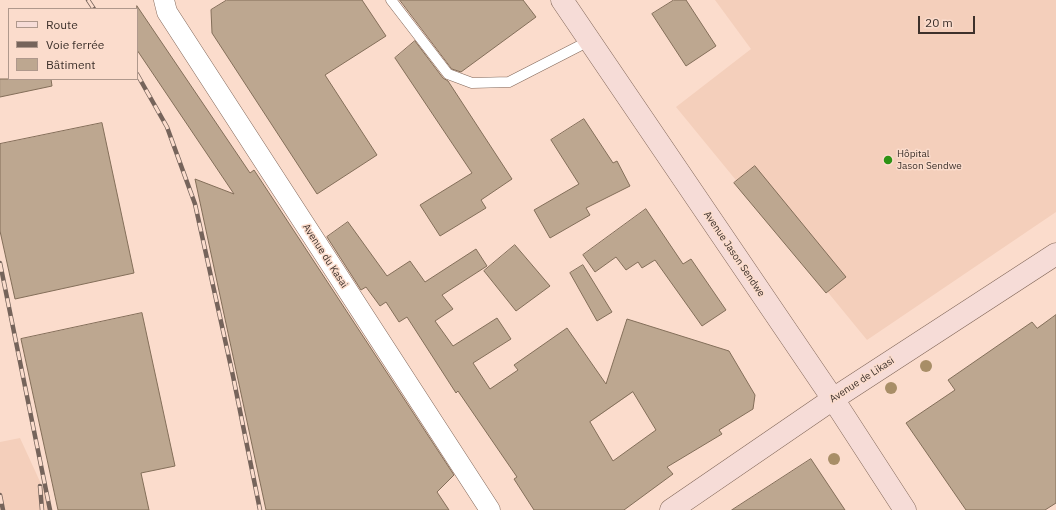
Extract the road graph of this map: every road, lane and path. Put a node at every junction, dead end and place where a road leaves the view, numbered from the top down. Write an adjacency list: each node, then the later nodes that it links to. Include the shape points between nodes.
1 (164, 0): 7 (street, Avenue du Kasai, via 167,12)
2 (391, 0): 4 (lane, via 448,74 472,83 509,82)
3 (562, 0): 4 (main road, Avenue Jason Sendwe)
4 (589, 41): 6 (main road, Avenue Jason Sendwe)
5 (1056, 254): 6 (main road, Avenue de Likasi)
6 (833, 399): 8 (main road, Avenue de Likasi); 9 (main road, Avenue Jason Sendwe)
7 (490, 510)
8 (671, 510)
9 (904, 510)

